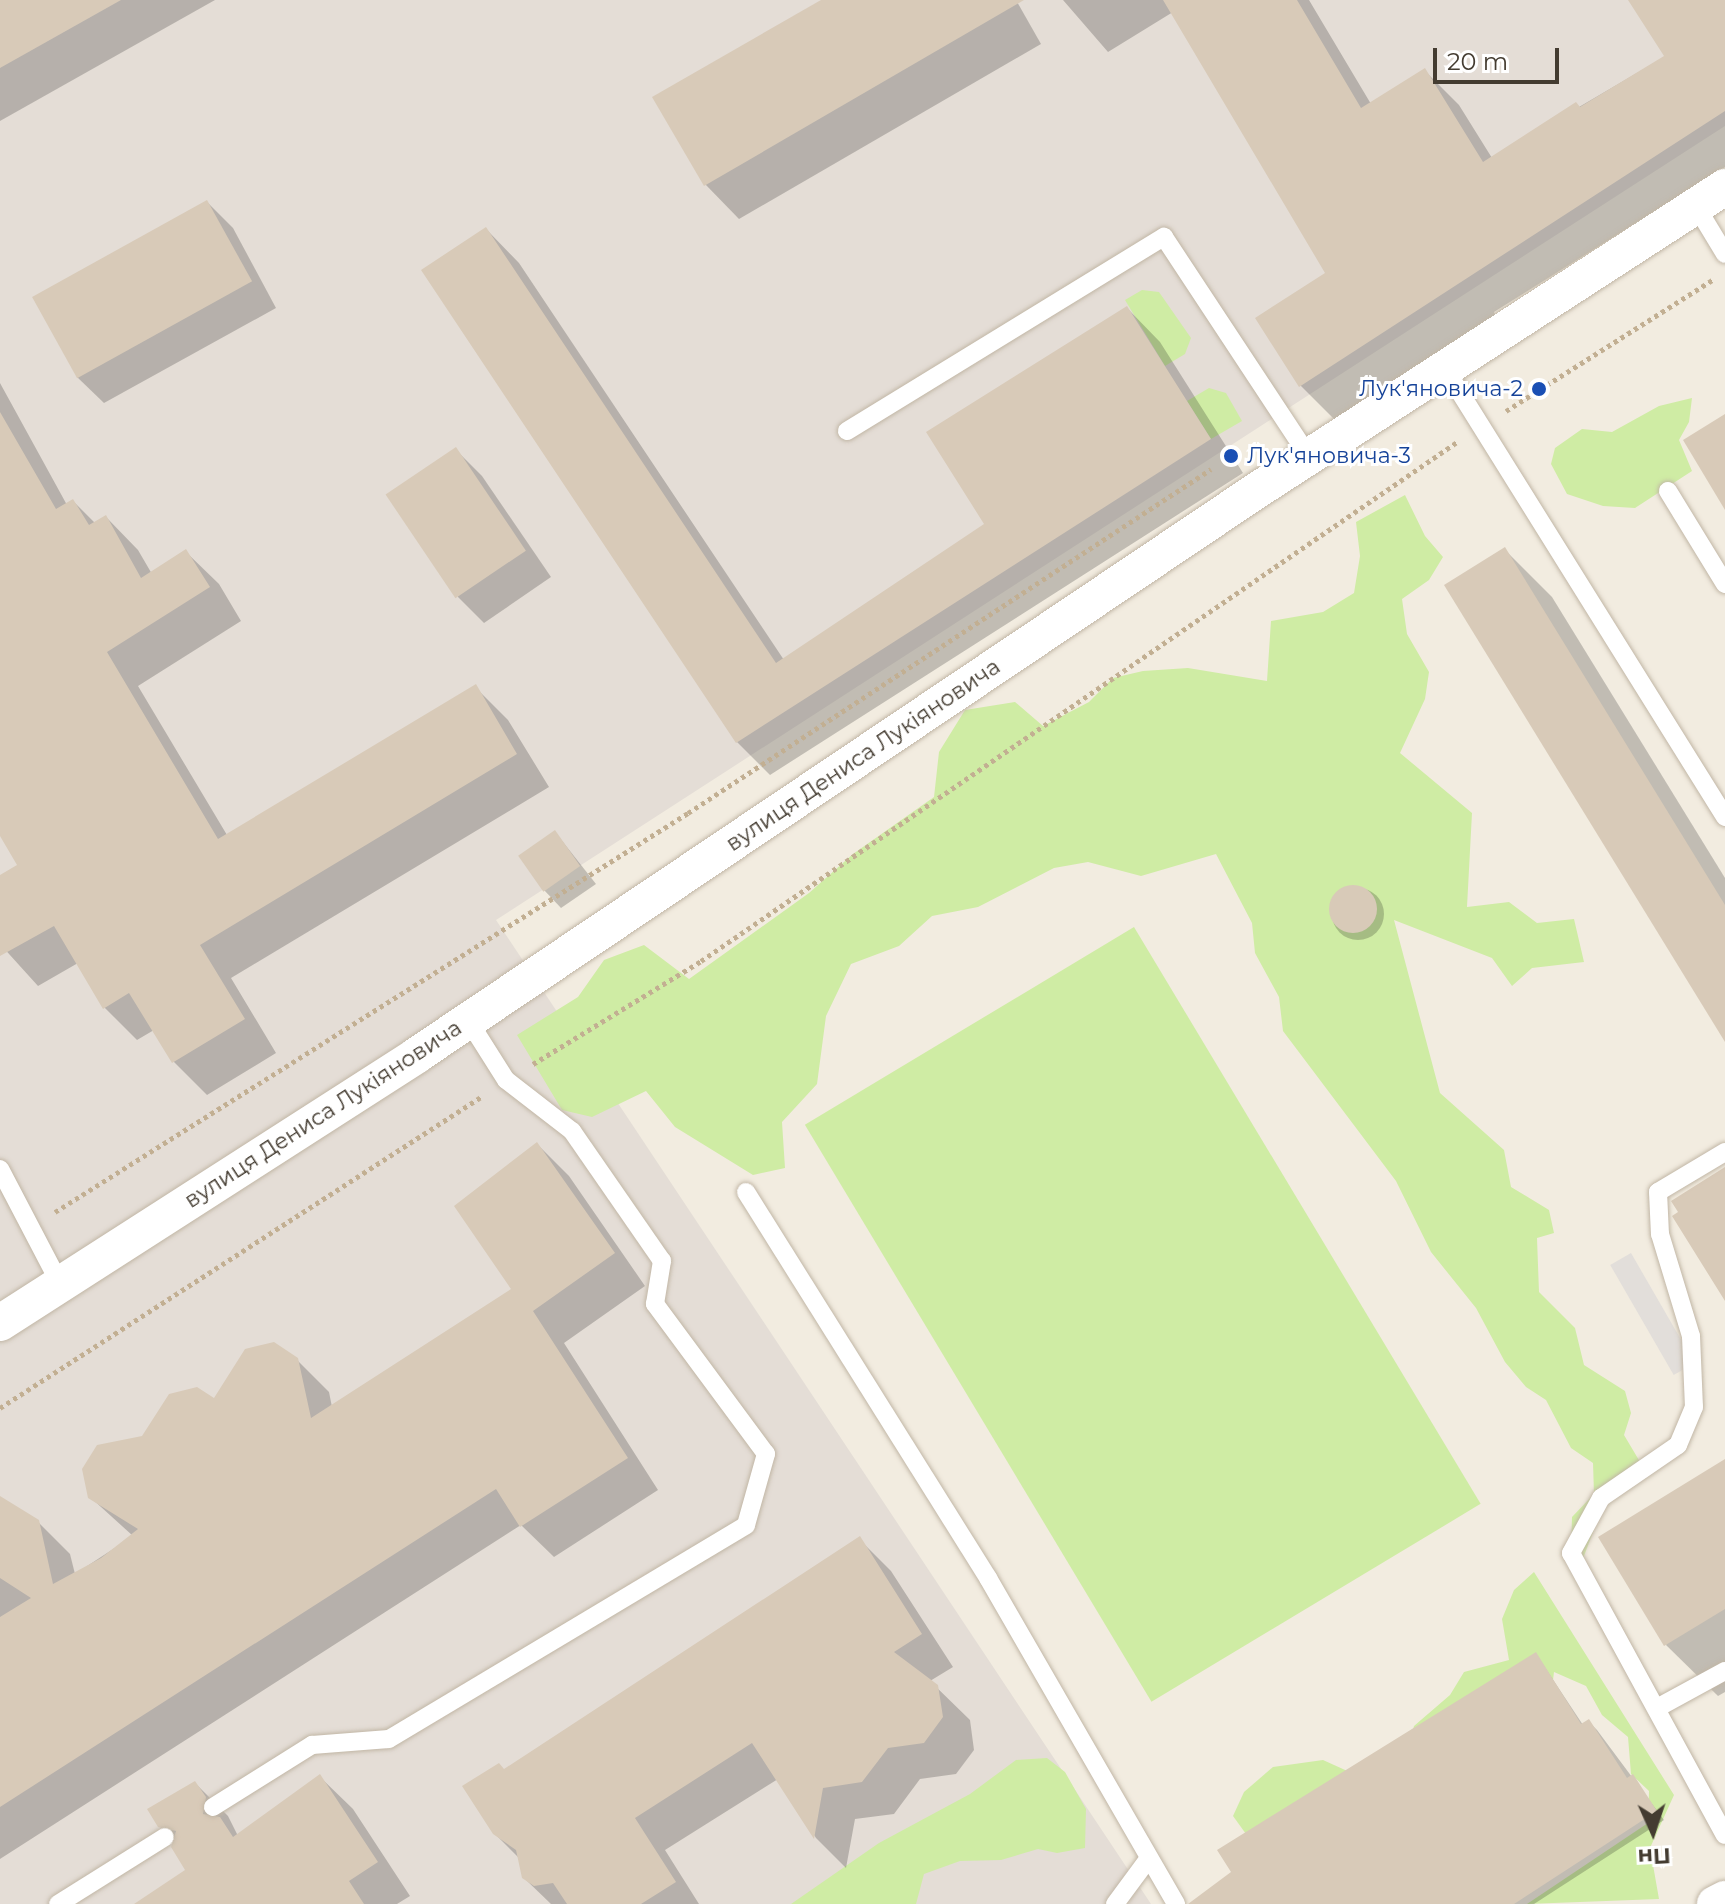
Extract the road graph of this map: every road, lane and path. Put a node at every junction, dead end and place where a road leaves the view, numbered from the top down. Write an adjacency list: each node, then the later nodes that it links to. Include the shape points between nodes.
1 (1710, 196): 2 (lane); 4 (street, вулиця Дениса Лукіяновича)
2 (1725, 254)
3 (1725, 272): 5 (path)
4 (1446, 370): 5 (lane); 7 (street, вулиця Дениса Лукіяновича)
5 (1482, 426): 11 (lane); 13 (path, via 701,961)
6 (847, 431): 7 (lane, via 1164,237)
7 (1309, 457): 12 (street, вулиця Дениса Лукіяновича)
8 (1218, 465): 17 (path, via 688,813)
9 (1668, 491): 10 (lane)
10 (1725, 584)
11 (1725, 817)
12 (468, 1020): 13 (lane); 18 (street, вулиця Дениса Лукіяновича)
13 (506, 1080): 20 (path); 23 (lane, via 572,1131 662,1261 655,1304 766,1454 746,1525 389,1739 312,1745)
14 (1725, 1152): 22 (lane, via 1658,1192 1660,1234 1691,1336 1694,1407 1678,1445 1601,1498 1571,1553)
15 (0, 1169): 17 (lane)
16 (746, 1192): 26 (lane, via 988,1578)
17 (31, 1228): 18 (lane)
18 (60, 1284): 19 (street, вулиця Дениса Лукіяновича)
19 (0, 1323)
20 (0, 1408)
21 (1725, 1671): 22 (lane)
22 (1657, 1708): 24 (lane)
23 (213, 1807)
24 (1725, 1835)
25 (165, 1837): 28 (lane)
26 (1149, 1858): 29 (lane); 30 (lane)
27 (1725, 1899): 31 (street)
28 (58, 1904)
29 (1115, 1904)
30 (1176, 1904)
31 (1715, 1904)

